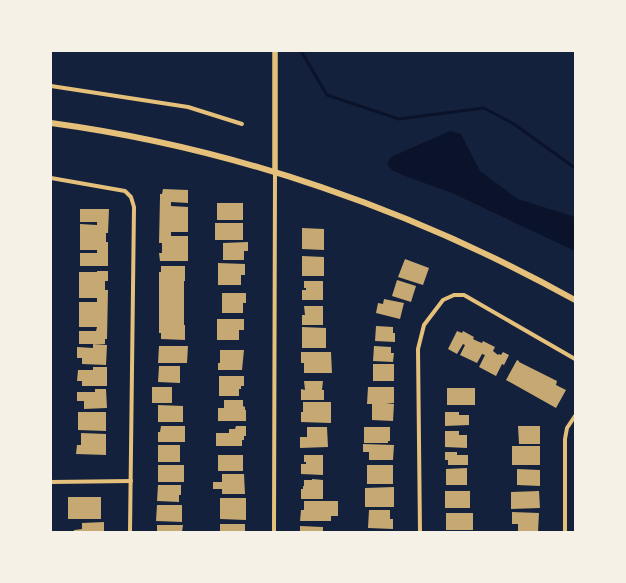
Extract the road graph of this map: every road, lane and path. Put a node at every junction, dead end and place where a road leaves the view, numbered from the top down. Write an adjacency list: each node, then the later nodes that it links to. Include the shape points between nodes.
1 (275, 51): 5 (street)
2 (51, 86): 4 (street, via 188,107)
3 (51, 123): 5 (main road, via 191,149)
4 (242, 124)
5 (275, 172): 7 (main road, via 373,205 443,233); 13 (street)
6 (51, 178): 10 (street, via 124,190 131,197 134,207)
7 (575, 300)
8 (575, 358): 14 (street, via 464,295 454,295 443,300 424,325 418,349)
9 (575, 416): 15 (street, via 567,428 565,439)
10 (131, 481): 11 (street); 12 (street)
11 (51, 482)
12 (130, 532)
13 (274, 532)
14 (420, 532)
15 (565, 532)

